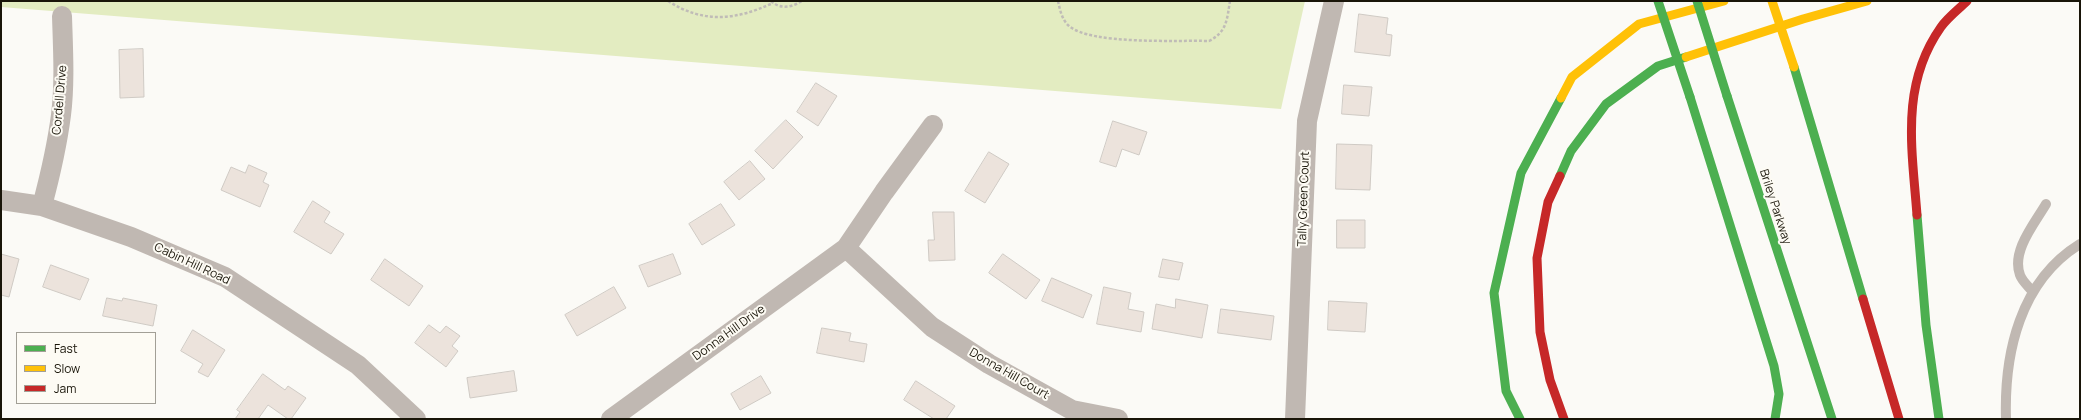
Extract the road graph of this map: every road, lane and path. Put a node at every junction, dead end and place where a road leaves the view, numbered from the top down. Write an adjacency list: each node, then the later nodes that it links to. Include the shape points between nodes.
1 (668, 1): 12 (path, via 698,14 719,17 749,14)
2 (802, 1): 12 (path, via 784,7)
3 (1058, 1): 4 (path, via 1068,25 1085,35 1104,38 1209,40 1217,37 1226,26)
4 (1230, 1)
5 (1334, 1): 21 (street, Tally Green Court, via 1307,121)
6 (1658, 1): 27 (highway, bridge, via 1774,366 1779,394)
7 (1697, 1): 28 (highway, Briley Parkway, bridge)
8 (1724, 1): 25 (highway, via 1640,24 1572,77 1521,173 1494,293 1506,390)
9 (1772, 1): 29 (highway, bridge, via 1794,66)
10 (1867, 1): 26 (highway, via 1658,66 1606,104 1571,151 1548,202 1537,258 1540,332 1550,380)
11 (1967, 1): 30 (highway, via 1942,25 1927,49 1914,87 1911,138 1926,325)
12 (772, 2)
13 (62, 16): 17 (street, Cordell Drive, via 64,84 61,116 51,174)
14 (933, 125): 19 (street, Donna Hill Drive)
15 (1, 200): 17 (street, Cabin Hill Road)
16 (2046, 204): 20 (lane, via 2022,246 2018,261 2020,275)
17 (42, 206): 22 (street, Cabin Hill Road, via 131,236 225,277 358,365)
18 (2080, 244): 20 (lane, via 2059,261)
19 (846, 248): 23 (street, Donna Hill Drive); 24 (street, Donna Hill Court, via 932,327 989,364 1072,410)
20 (2033, 292): 31 (lane, via 2027,302 2010,354)
21 (1295, 409)
22 (416, 419)
23 (611, 419)
24 (1118, 419)
25 (1520, 419)
26 (1564, 419)
27 (1775, 419)
28 (1832, 419)
29 (1899, 419)
30 (1939, 419)
31 (2006, 419)

